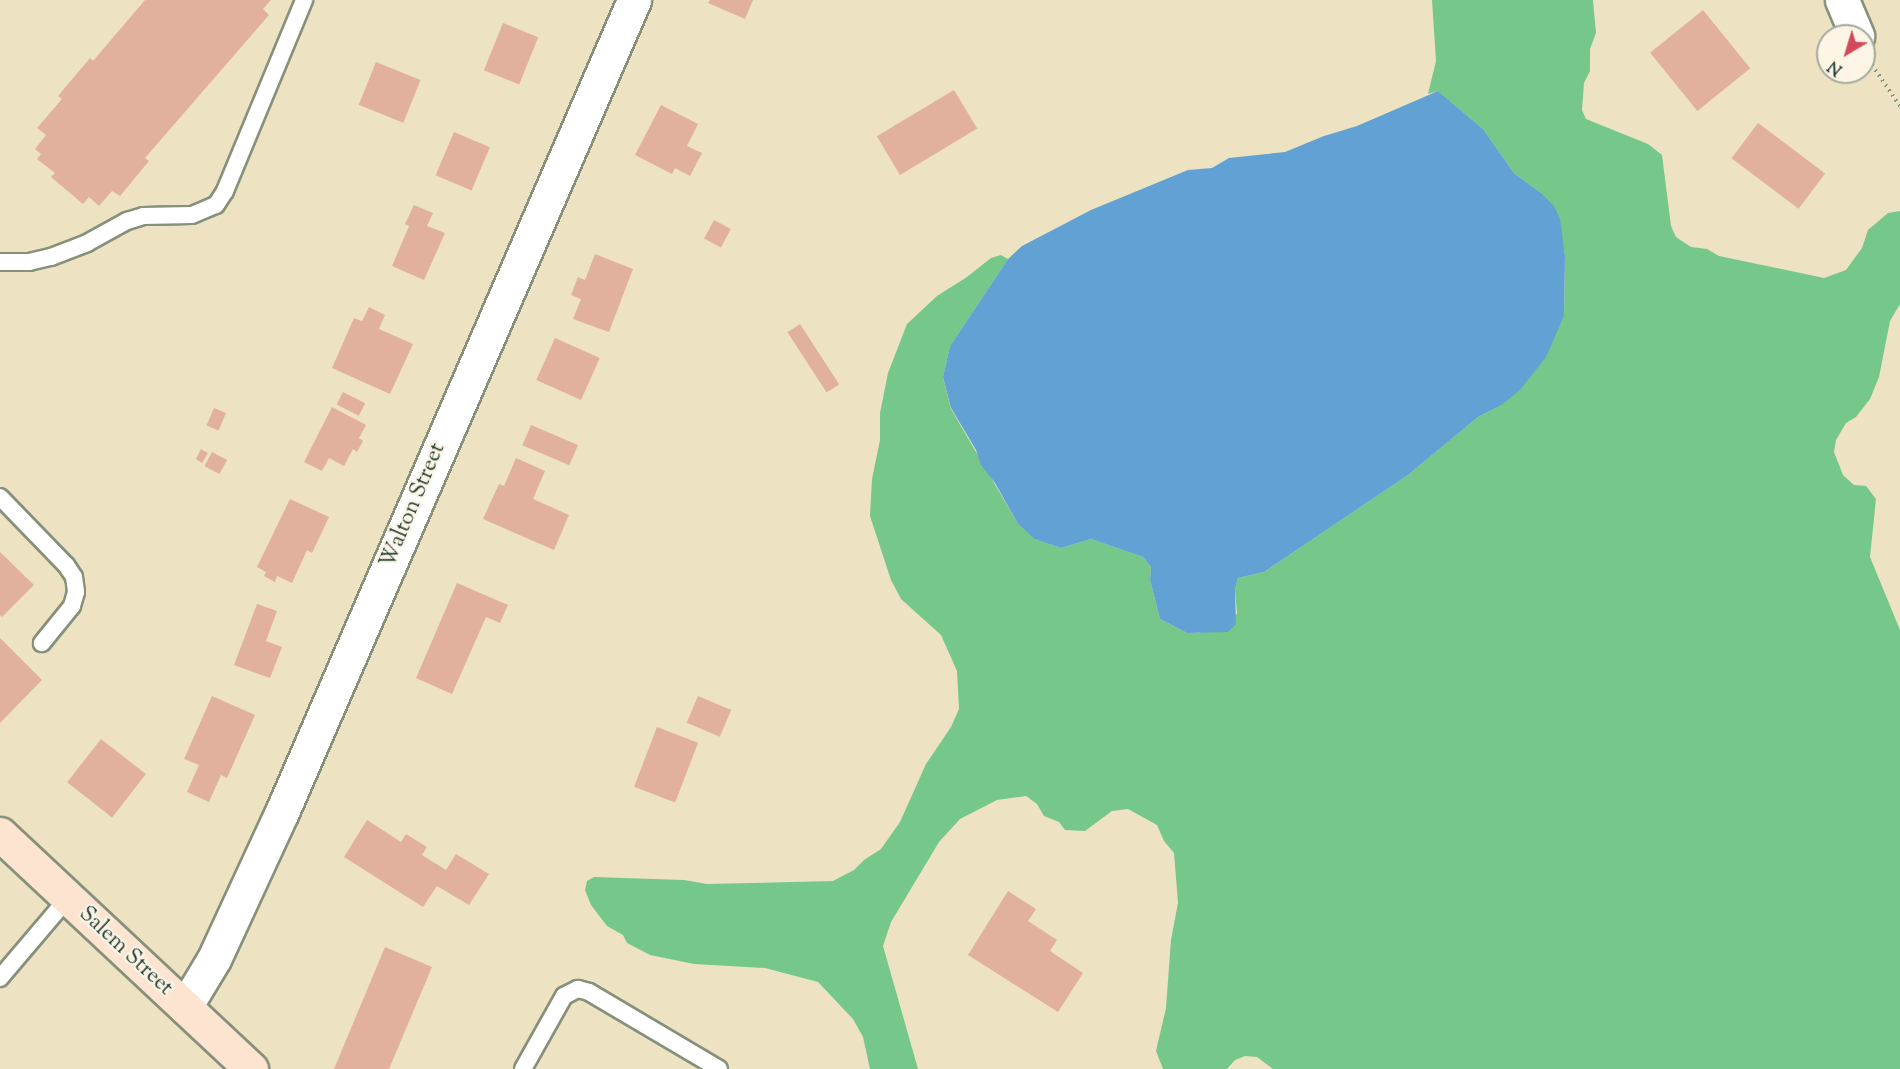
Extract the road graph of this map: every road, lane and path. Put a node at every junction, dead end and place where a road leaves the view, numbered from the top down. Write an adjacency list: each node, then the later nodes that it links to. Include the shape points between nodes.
1 (304, 0): 7 (lane, via 216,205 192,215 143,216 68,252 29,262)
2 (634, 0): 13 (street, Walton Street, via 282,812 214,959)
3 (1842, 0): 4 (street)
4 (1852, 24)
5 (1876, 68): 6 (path)
6 (1900, 106)
7 (0, 262)
8 (0, 497): 9 (lane, via 74,577 76,592 72,606)
9 (42, 643)
10 (0, 834): 11 (main road, Salem Street)
11 (67, 899): 12 (lane); 13 (main road, Salem Street)
12 (0, 978)
13 (184, 1007): 14 (main road, Salem Street)
14 (251, 1069)
15 (523, 1069): 16 (lane, via 564,996 578,989)
16 (719, 1069)

